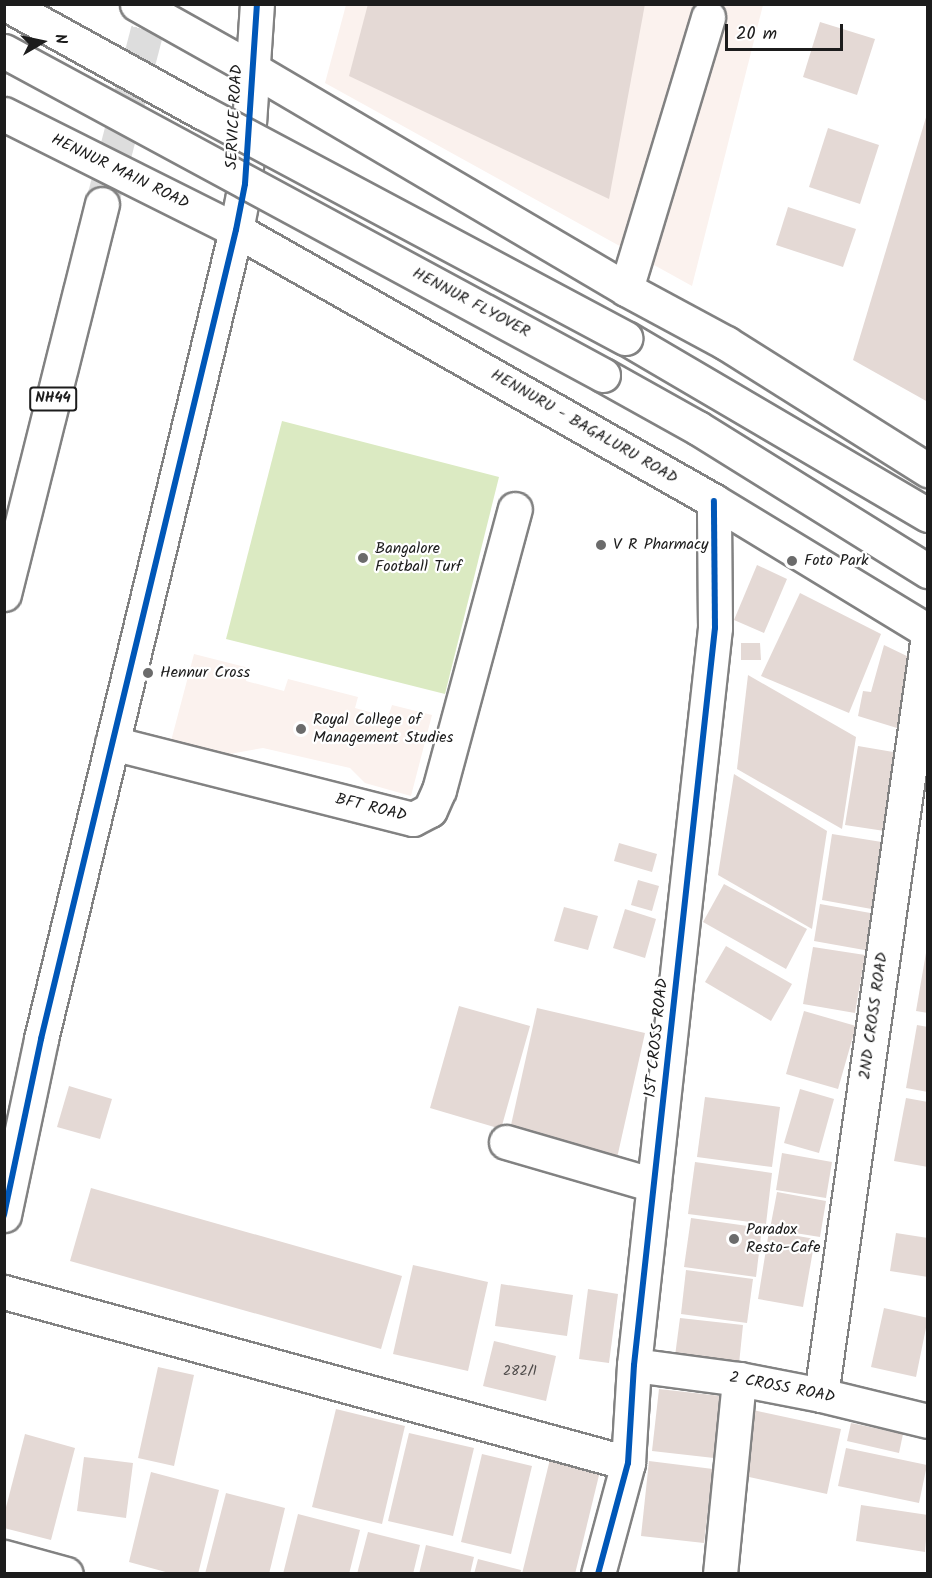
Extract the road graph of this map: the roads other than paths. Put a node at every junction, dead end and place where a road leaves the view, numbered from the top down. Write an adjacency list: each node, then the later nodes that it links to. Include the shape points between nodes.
1 (6, 4): 14 (main road, bridge, via 626,338)
2 (137, 4): 6 (main road)
3 (257, 4): 6 (main road, SERVICE ROAD)
4 (708, 17): 10 (main road)
5 (4, 51): 15 (main road, HENNUR FLYOVER, bridge, via 688,422)
6 (251, 68): 9 (main road, SERVICE ROAD, via 245,184); 10 (main road)
7 (4, 114): 9 (main road, HENNUR MAIN ROAD)
8 (102, 204): 16 (main road, NH44)
9 (236, 230): 12 (main road, HENNURU - BAGALURU ROAD); 19 (main road, SERVICE ROAD)
10 (626, 290): 11 (main road, via 726,343)
11 (927, 470)
12 (714, 501): 17 (main road, HENNURU - BAGALURU ROAD); 21 (main road, 1ST CROSS ROAD, via 715,628)
13 (515, 509): 19 (main road, BFT ROAD, via 439,790 430,810 413,819)
14 (927, 515)
15 (927, 571)
16 (4, 594)
17 (927, 631)
18 (927, 636): 26 (main road, 2ND CROSS ROAD)
19 (112, 743): 22 (main road, SERVICE ROAD, via 41,1039)
20 (506, 1142): 21 (main road)
21 (654, 1185): 24 (main road, 1ST CROSS ROAD)
22 (4, 1215)
23 (4, 1292): 28 (main road)
24 (634, 1365): 25 (main road, 2 CROSS ROAD); 28 (main road, 1ST CROSS ROAD)
25 (739, 1379): 26 (main road, 2 CROSS ROAD); 32 (main road)
26 (821, 1395): 27 (main road, 2 CROSS ROAD)
27 (927, 1421)
28 (628, 1463): 31 (main road, 1ST CROSS ROAD)
29 (4, 1557): 30 (main road)
30 (66, 1574)
31 (598, 1574)
32 (720, 1574)

